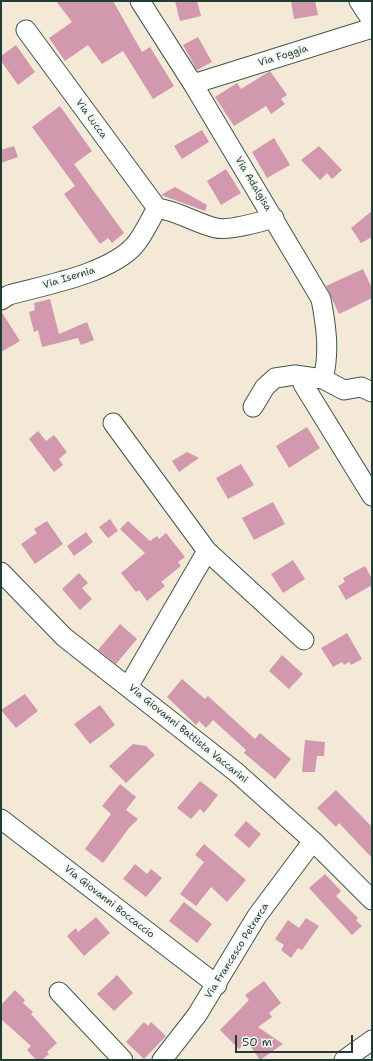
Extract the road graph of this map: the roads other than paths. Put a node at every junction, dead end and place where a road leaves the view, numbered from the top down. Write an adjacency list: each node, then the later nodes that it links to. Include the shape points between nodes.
1 (140, 1): 6 (street, Via Adalgisa)
2 (359, 1): 3 (street)
3 (372, 21)
4 (372, 28): 6 (street, Via Foggia)
5 (26, 30): 7 (street, Via Lucca)
6 (193, 84): 8 (street, Via Adalgisa)
7 (157, 208): 8 (street, via 217,228); 9 (street, Via Isernia, via 134,245 115,260 94,271 9,295)
8 (274, 218): 11 (street, Via Adalgisa, via 321,299 327,330)
9 (1, 300)
10 (302, 376): 11 (street); 13 (street, via 275,378 265,387); 15 (street, via 303,384)
11 (323, 379): 12 (street, via 344,390 361,388)
12 (372, 392)
13 (253, 407)
14 (113, 423): 16 (street)
15 (372, 496)
16 (207, 551): 18 (street); 19 (street)
17 (1, 572): 19 (street, Via Giovanni Battista Vaccarini, via 64,637)
18 (304, 640)
19 (128, 687): 21 (street, Via Giovanni Battista Vaccarini, via 236,772)
20 (1, 819): 23 (street, Via Giovanni Boccaccio)
21 (312, 841): 22 (street, Via Giovanni Battista Vaccarini); 23 (street, Via Francesco Petrarca, via 257,916)
22 (372, 900)
23 (217, 985): 27 (street, Via Francesco Petrarca, via 198,1015)
24 (59, 992): 26 (street)
25 (372, 1040): 28 (street)
26 (123, 1060)
27 (162, 1060)
28 (344, 1060)

